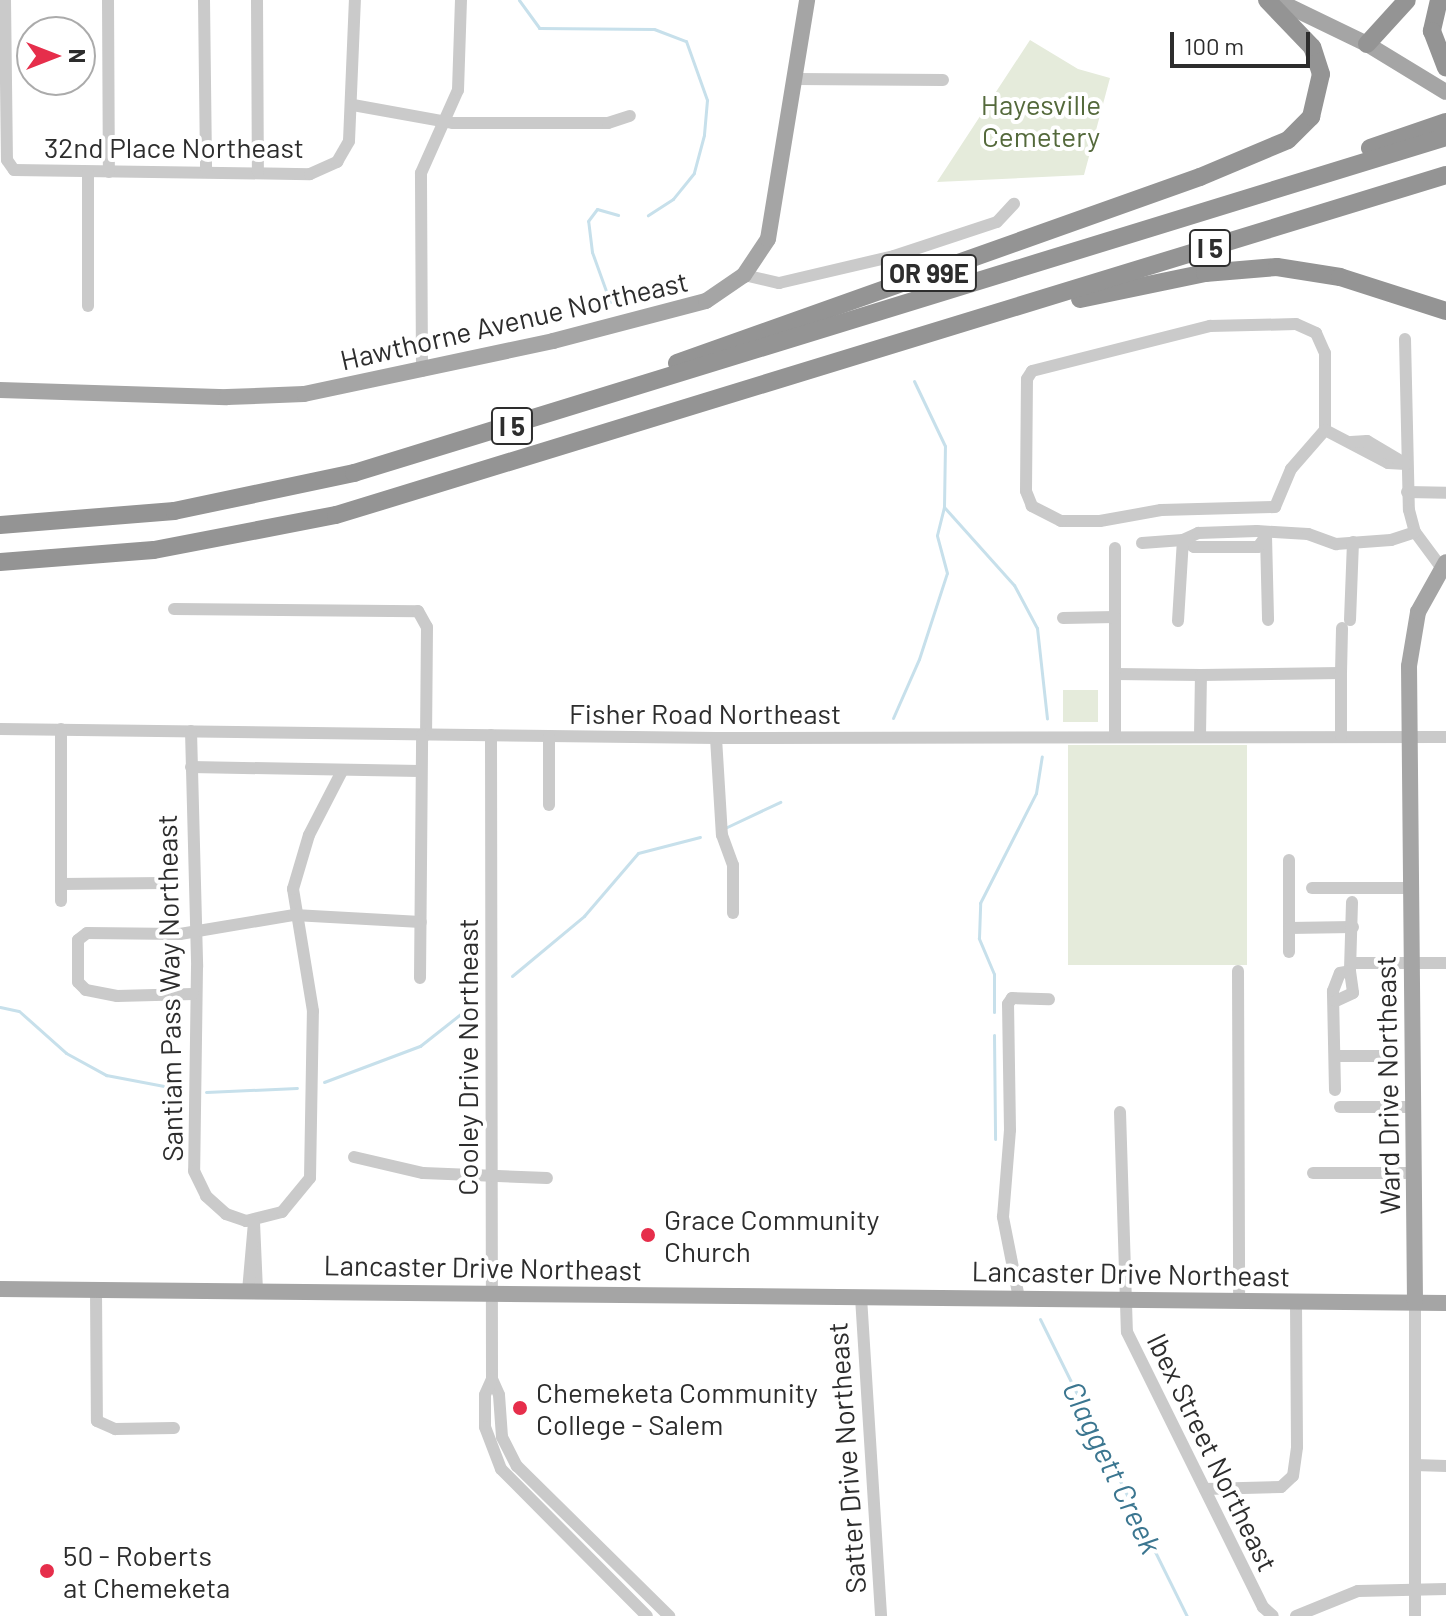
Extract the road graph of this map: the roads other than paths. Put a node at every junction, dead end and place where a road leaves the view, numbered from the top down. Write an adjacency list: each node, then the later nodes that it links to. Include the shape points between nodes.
1 (5, 0): 22 (street, 32nd Place Northeast, via 10,168)
2 (108, 0): 23 (street)
3 (204, 0): 24 (street)
4 (257, 0): 25 (street)
5 (355, 0): 17 (street)
6 (461, 0): 20 (street, via 460,78)
7 (807, 0): 14 (main road)
8 (1267, 0): 37 (highway, OR 99E, via 1312,47 1321,74 1311,117 1288,140)
9 (1276, 0): 12 (main road)
10 (1407, 0): 12 (highway)
11 (1439, 0): 13 (highway, via 1432,31)
12 (1367, 44): 16 (main road)
13 (1446, 67)
14 (796, 79): 15 (street); 29 (main road, via 772,228)
15 (943, 80)
16 (1444, 91)
17 (353, 105): 20 (street); 25 (street, 32nd Place Northeast, via 349,141 337,162 310,174)
18 (630, 116): 20 (street, via 608,123)
19 (1446, 122): 28 (highway, I 5, via 1114,229)
20 (442, 123): 34 (street, via 421,173)
21 (1446, 137): 28 (highway, I 5)
22 (88, 172): 23 (street, 32nd Place Northeast); 30 (street)
23 (109, 172): 24 (street, 32nd Place Northeast)
24 (206, 172): 25 (street, 32nd Place Northeast)
25 (258, 172)
26 (1446, 175): 32 (highway, I 5)
27 (1014, 204): 29 (street, via 997,222 894,256 779,283)
28 (1012, 271): 37 (highway, I 5)
29 (744, 275): 34 (main road, Hawthorne Avenue Northeast, via 716,296 682,309)
30 (88, 306)
31 (1446, 311): 32 (highway, via 1340,277 1261,267 1205,273)
32 (975, 321): 48 (highway, I 5, via 336,515 166,549)
33 (1405, 339): 38 (street)
34 (422, 371): 35 (main road, Hawthorne Avenue Northeast, via 323,391 258,397)
35 (0, 390)
36 (1325, 430): 36 (street, via 1291,469 1281,502 1268,509 1161,510 1100,521 1061,521 1038,513 1026,491 1027,379 1032,371 1201,328 1296,324 1316,333 1327,368); 38 (street, via 1351,442 1367,441)
37 (407, 458): 41 (highway, I 5, via 188,509)
38 (1406, 464): 39 (street)
39 (1407, 492): 40 (street); 42 (street)
40 (1446, 493)
41 (0, 525)
42 (1415, 532): 45 (street, via 1391,540); 49 (street)
43 (1266, 536): 44 (street, via 1258,547 1194,547); 45 (street, via 1300,533 1336,544); 53 (street)
44 (1183, 540): 46 (street); 54 (street)
45 (1353, 542): 55 (street)
46 (1142, 543)
47 (1115, 548): 51 (street)
48 (0, 562)
49 (1443, 565): 66 (main road, Ward Drive Northeast, via 1418,612 1412,638)
50 (174, 609): 61 (street, via 418,611 427,627)
51 (1115, 617): 52 (street); 56 (street)
52 (1063, 618)
53 (1268, 620)
54 (1178, 621)
55 (1341, 673): 57 (street); 65 (street)
56 (1115, 674): 57 (street); 67 (street)
57 (1201, 675): 64 (street)
58 (0, 729): 59 (street, Fisher Road Northeast)
59 (61, 729): 60 (street, Fisher Road Northeast); 76 (street)
60 (191, 731): 61 (street, Fisher Road Northeast); 70 (street, Santiam Pass Way Northeast)
61 (424, 735): 62 (street, Fisher Road Northeast); 72 (street)
62 (491, 735): 63 (street, Fisher Road Northeast); 104 (street, Cooley Drive Northeast)
63 (549, 736): 69 (street, Fisher Road Northeast); 73 (street)
64 (1200, 736): 65 (street, Fisher Road Northeast); 67 (street, Fisher Road Northeast)
65 (1341, 736): 66 (street, Fisher Road Northeast)
66 (1410, 736): 68 (street, Fisher Road Northeast); 78 (main road, Ward Drive Northeast)
67 (1115, 737): 69 (street, Fisher Road Northeast)
68 (1446, 737)
69 (716, 738): 81 (street, via 722,828 733,865)
70 (191, 767): 71 (street); 86 (street, Santiam Pass Way Northeast)
71 (342, 771): 72 (street); 82 (street, via 300,857)
72 (420, 771): 83 (street)
73 (549, 805)
74 (1289, 860): 85 (street)
75 (165, 883): 76 (street)
76 (61, 884): 79 (street)
77 (1312, 888): 78 (street)
78 (1411, 888): 88 (main road, Ward Drive Northeast)
79 (61, 901)
80 (1352, 902): 84 (street)
81 (733, 913)
82 (294, 915): 83 (street); 86 (street); 106 (street, via 313,1011 313,1165 306,1187 292,1204)
83 (421, 922): 92 (street)
84 (1353, 927): 85 (street); 90 (street)
85 (1289, 928): 87 (street)
86 (194, 932): 93 (street, Santiam Pass Way Northeast); 93 (street, via 87,933 78,940 78,982 86,990 117,996)
87 (1289, 952)
88 (1412, 962): 89 (street); 90 (street); 99 (main road, Ward Drive Northeast)
89 (1446, 963)
90 (1352, 967): 95 (street, via 1353,993 1336,1001)
91 (1238, 971): 114 (street)
92 (420, 978)
93 (193, 994): 106 (street, Santiam Pass Way Northeast, via 194,1171 201,1189 219,1209)
94 (1049, 999): 112 (street, via 1012,998 1008,1004 1010,1130 1003,1217)
95 (1335, 1056): 96 (street); 97 (street)
96 (1386, 1056)
97 (1335, 1090)
98 (1340, 1107): 99 (street)
99 (1413, 1107): 103 (main road, Ward Drive Northeast)
100 (1120, 1112): 113 (street, Ibex Street Northeast)
101 (354, 1157): 104 (street, via 423,1173)
102 (1313, 1173): 103 (street)
103 (1414, 1173): 116 (main road, Ward Drive Northeast)
104 (491, 1176): 105 (street); 110 (street, Cooley Drive Northeast)
105 (547, 1178)
106 (254, 1222): 109 (street)
107 (0, 1289): 108 (main road, Lancaster Drive Northeast)
108 (96, 1290): 109 (main road, Lancaster Drive Northeast); 119 (street, via 97,1421 115,1429)
109 (253, 1291): 110 (main road, Lancaster Drive Northeast)
110 (491, 1293): 111 (main road, Lancaster Drive Northeast); 118 (street, Cooley Drive Northeast)
111 (861, 1297): 112 (main road, Lancaster Drive Northeast); 127 (street, Satter Drive Northeast)
112 (1019, 1298): 113 (main road, Lancaster Drive Northeast)
113 (1124, 1300): 114 (main road, Lancaster Drive Northeast); 122 (street, Ibex Street Northeast, via 1127,1332)
114 (1239, 1301): 115 (main road, Lancaster Drive Northeast)
115 (1296, 1301): 116 (main road, Lancaster Drive Northeast); 122 (street, via 1297,1468 1288,1483)
116 (1415, 1302): 117 (main road, Lancaster Drive Northeast); 120 (street, Ward Drive Northeast)
117 (1446, 1303)
118 (492, 1379): 125 (street, Cooley Drive Northeast, via 485,1395 486,1438 501,1469); 126 (street, Cooley Drive Northeast, via 499,1395 502,1437 517,1466)
119 (174, 1428)
120 (1415, 1465): 121 (street); 123 (street, Ward Drive Northeast)
121 (1446, 1466)
122 (1205, 1489): 128 (street, Ibex Street Northeast, via 1263,1607)
123 (1415, 1588): 124 (street); 129 (street, via 1348,1593); 130 (street, Ward Drive Northeast)
124 (1446, 1589)
125 (647, 1616)
126 (669, 1616)
127 (881, 1616)
128 (1273, 1616)
129 (1296, 1616)
130 (1415, 1616)

